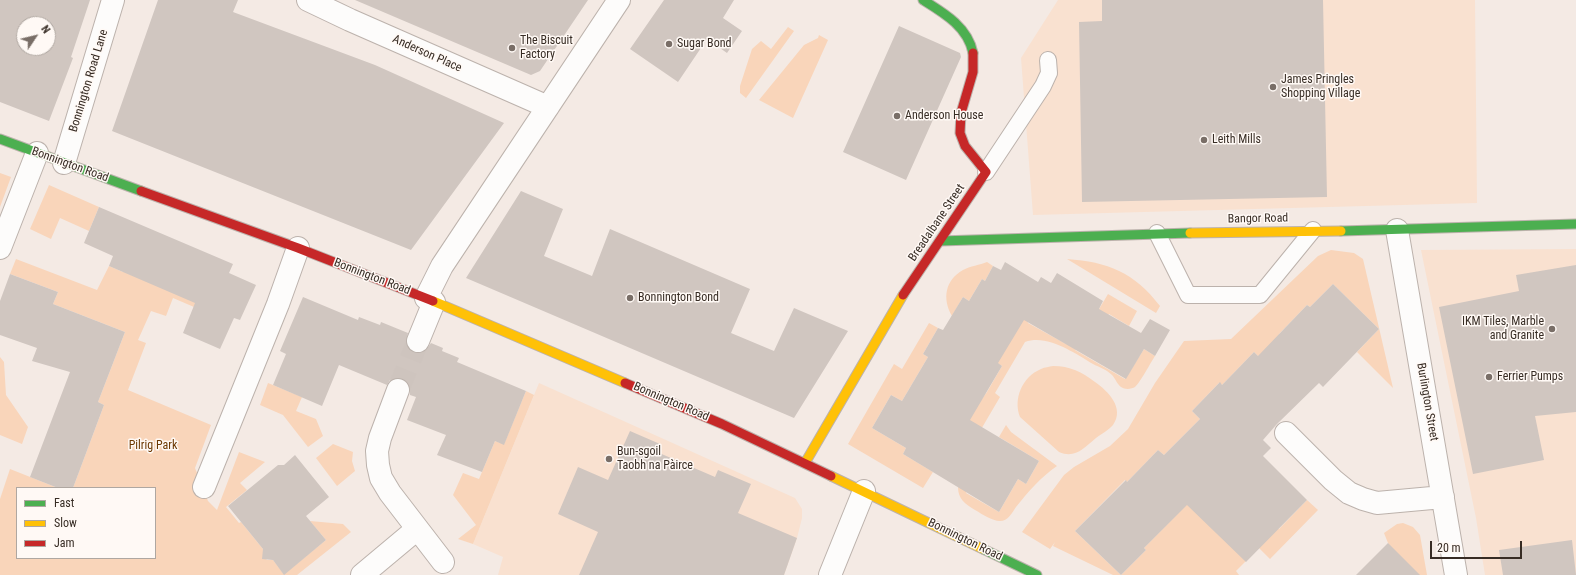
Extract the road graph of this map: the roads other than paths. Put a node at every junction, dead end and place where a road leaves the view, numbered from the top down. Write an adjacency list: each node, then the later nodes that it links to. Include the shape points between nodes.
1 (113, 0): 9 (street, Bonnington Road Lane)
2 (308, 0): 6 (street, Anderson Place)
3 (619, 0): 6 (street)
4 (924, 0): 10 (street, via 964,30 971,43 974,64 959,125 961,139)
5 (1048, 60): 10 (lane, via 1049,73 1043,86)
6 (548, 107): 18 (street, via 438,274)
7 (0, 139): 8 (street, Bonnington Road)
8 (37, 153): 9 (street, Bonnington Road); 16 (street)
9 (64, 163): 17 (street, Bonnington Road)
10 (986, 172): 15 (street, Breadalbane Street)
11 (1576, 224): 13 (street, Bangor Road)
12 (1313, 230): 13 (street, Bangor Road); 14 (street, Bangor Road); 14 (lane, via 1260,296 1188,295)
13 (1397, 230): 25 (street, Burlington Street)
14 (1157, 233): 15 (street, Bangor Road)
15 (940, 240): 22 (street, Breadalbane Street, via 899,301)
16 (0, 248)
17 (298, 248): 18 (street, Bonnington Road); 23 (street)
18 (430, 300): 19 (street); 22 (street, Bonnington Road, via 722,424)
19 (418, 341)
20 (398, 390): 26 (street, via 380,438 377,451 378,465 381,478 390,493)
21 (1286, 434): 25 (street, via 1333,480 1349,493 1363,499 1377,503)
22 (805, 463): 24 (street, Bonnington Road)
23 (204, 487)
24 (864, 491): 29 (street); 30 (street, Bonnington Road)
25 (1443, 497): 31 (street, Burlington Street)
26 (417, 529): 27 (street); 28 (street)
27 (443, 562)
28 (362, 575)
29 (830, 575)
30 (1037, 575)
31 (1456, 575)

